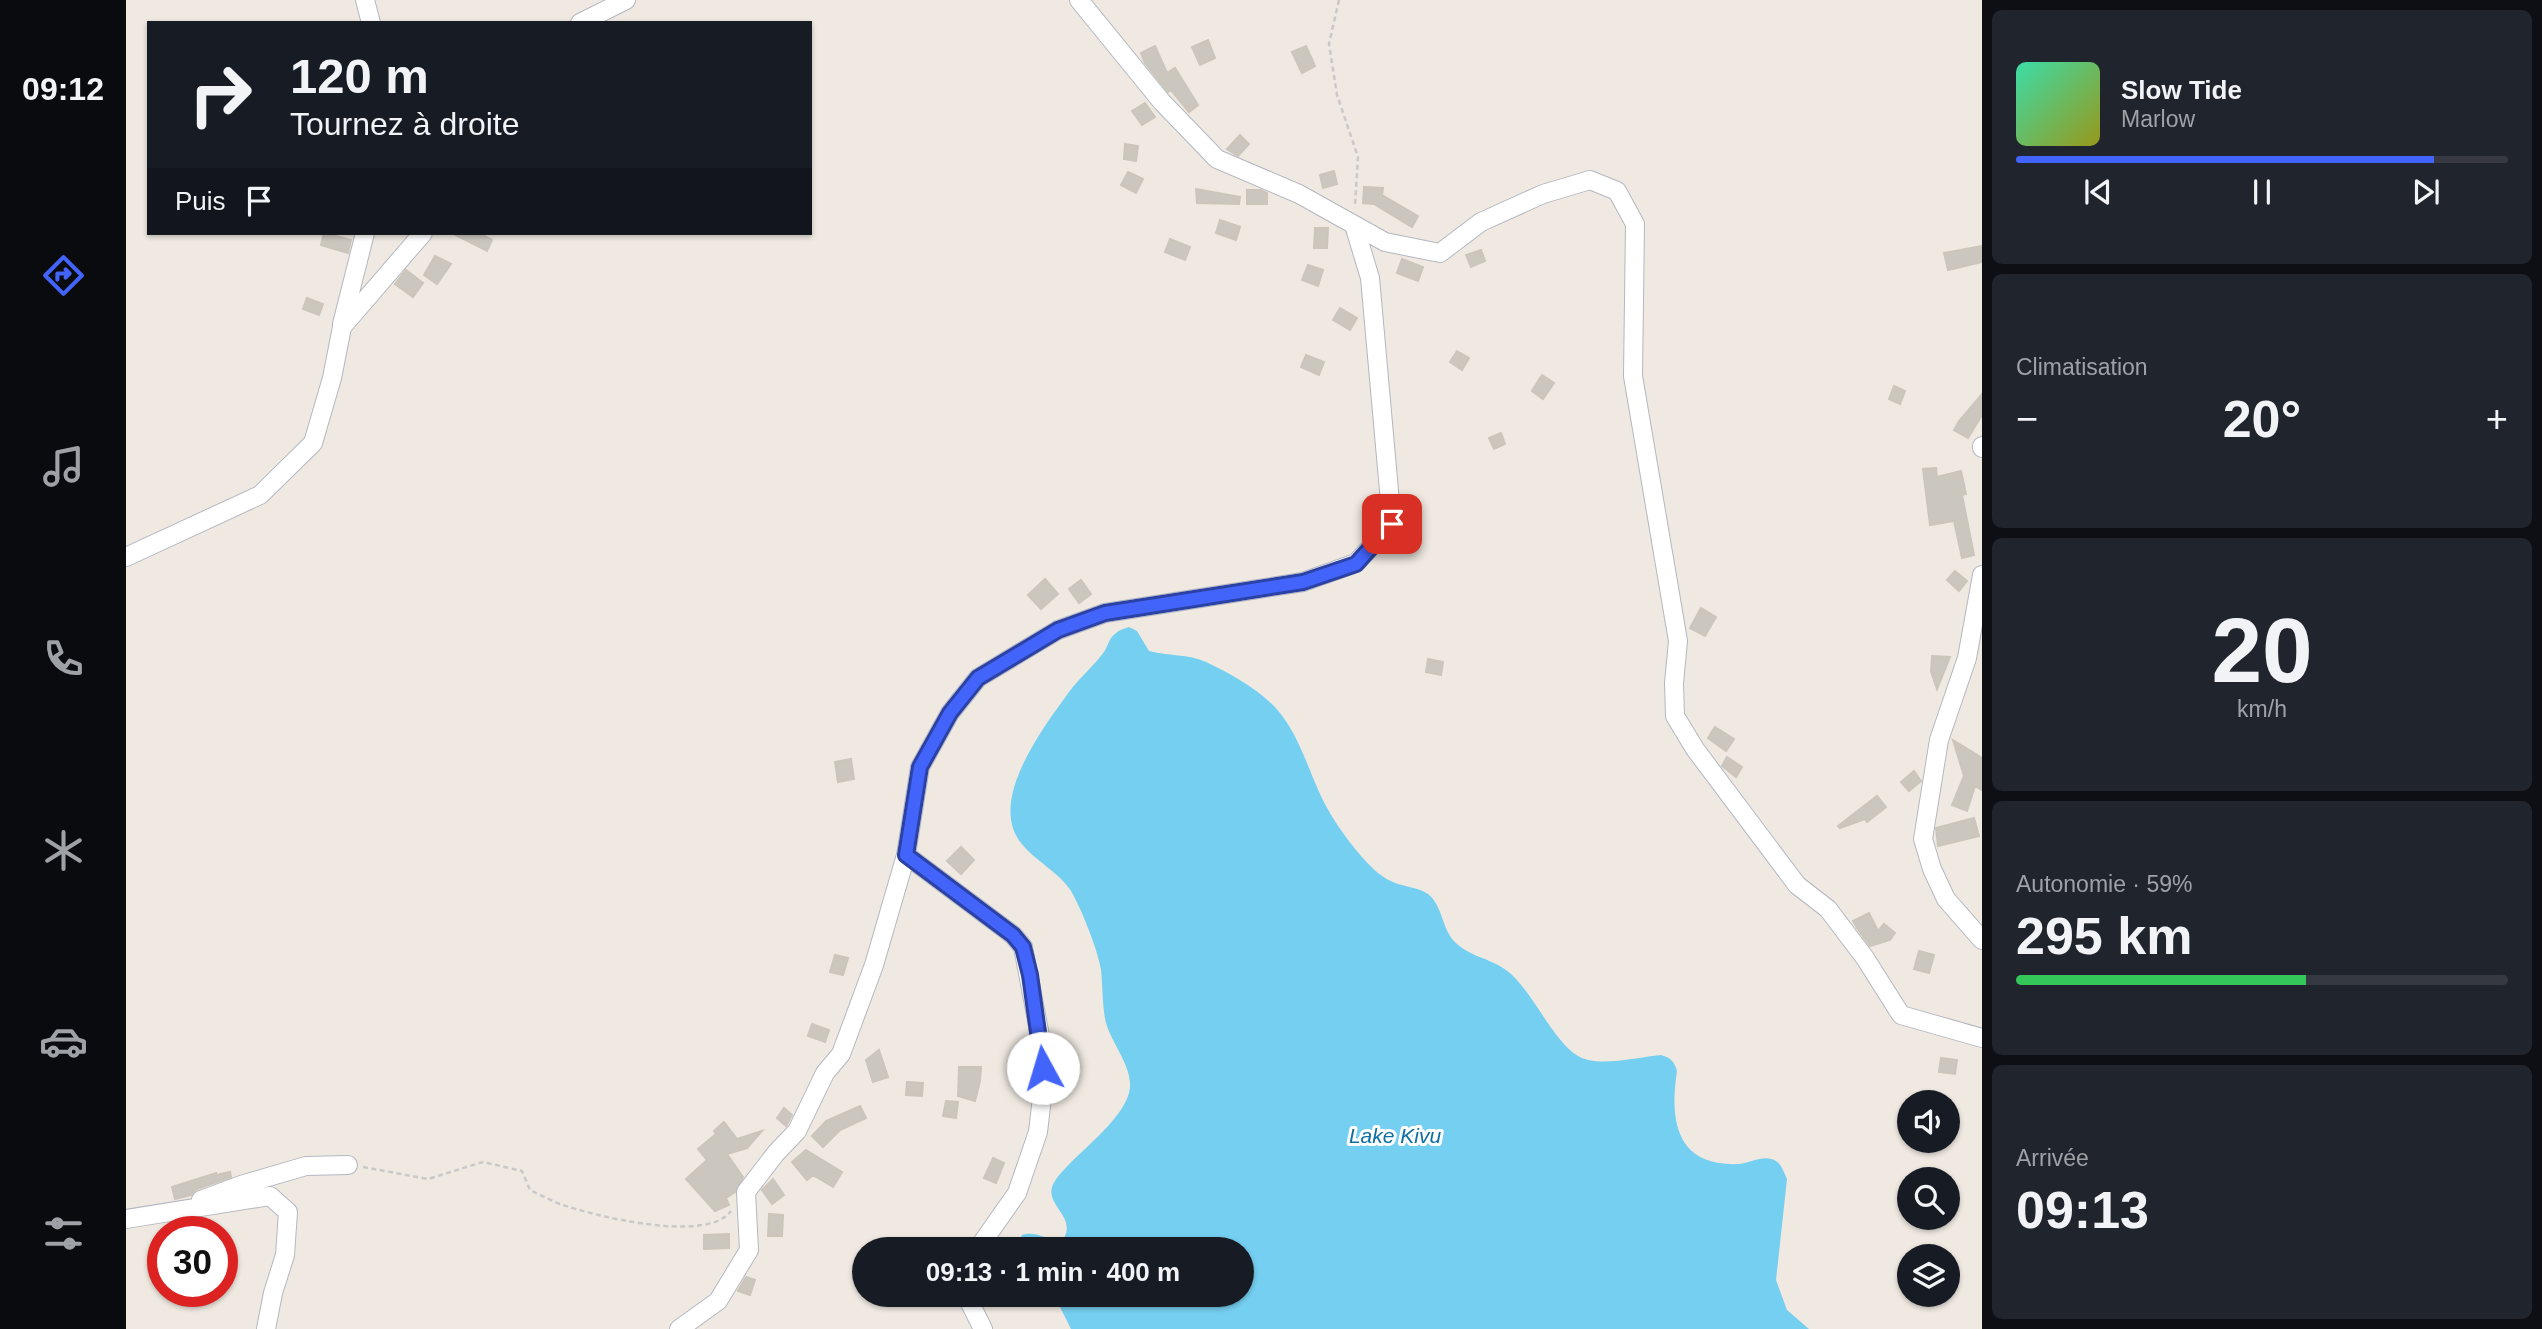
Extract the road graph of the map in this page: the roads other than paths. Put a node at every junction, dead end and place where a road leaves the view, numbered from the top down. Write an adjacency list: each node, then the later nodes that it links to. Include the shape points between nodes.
1 (365, 0): 4 (street)
2 (626, 0): 5 (street)
3 (1079, 0): 6 (street, via 1162,102 1217,159 1299,194)
4 (370, 21)
5 (584, 21)
6 (1354, 226): 12 (street, via 1370,278 1392,524 1356,564 1303,582 1105,613 1058,630 978,678 950,713 920,767); 14 (street, via 1385,242 1440,253 1481,222 1543,194 1590,180 1617,191 1635,223 1633,376 1678,641 1675,716 1797,885 1828,909 1866,958 1900,1015)
7 (364, 235): 9 (street)
8 (421, 235): 9 (street)
9 (341, 327): 10 (street, via 313,443 260,495)
10 (126, 557)
11 (1982, 575): 13 (street, via 1967,658 1939,740 1923,839 1946,899)
12 (906, 855): 18 (street, via 1013,935 1023,947 1030,975 1044,1076 1038,1132 1017,1194); 21 (street, via 874,965 841,1054 825,1073 797,1132 746,1192 749,1250 718,1301)
13 (1982, 940)
14 (1982, 1038)
15 (348, 1165): 16 (street, via 306,1166 241,1185)
16 (166, 1215): 17 (street); 20 (street, via 270,1196 288,1212 285,1255)
17 (126, 1219)
18 (986, 1237)
19 (973, 1307): 22 (street)
20 (266, 1329)
21 (679, 1329)
22 (983, 1329)

